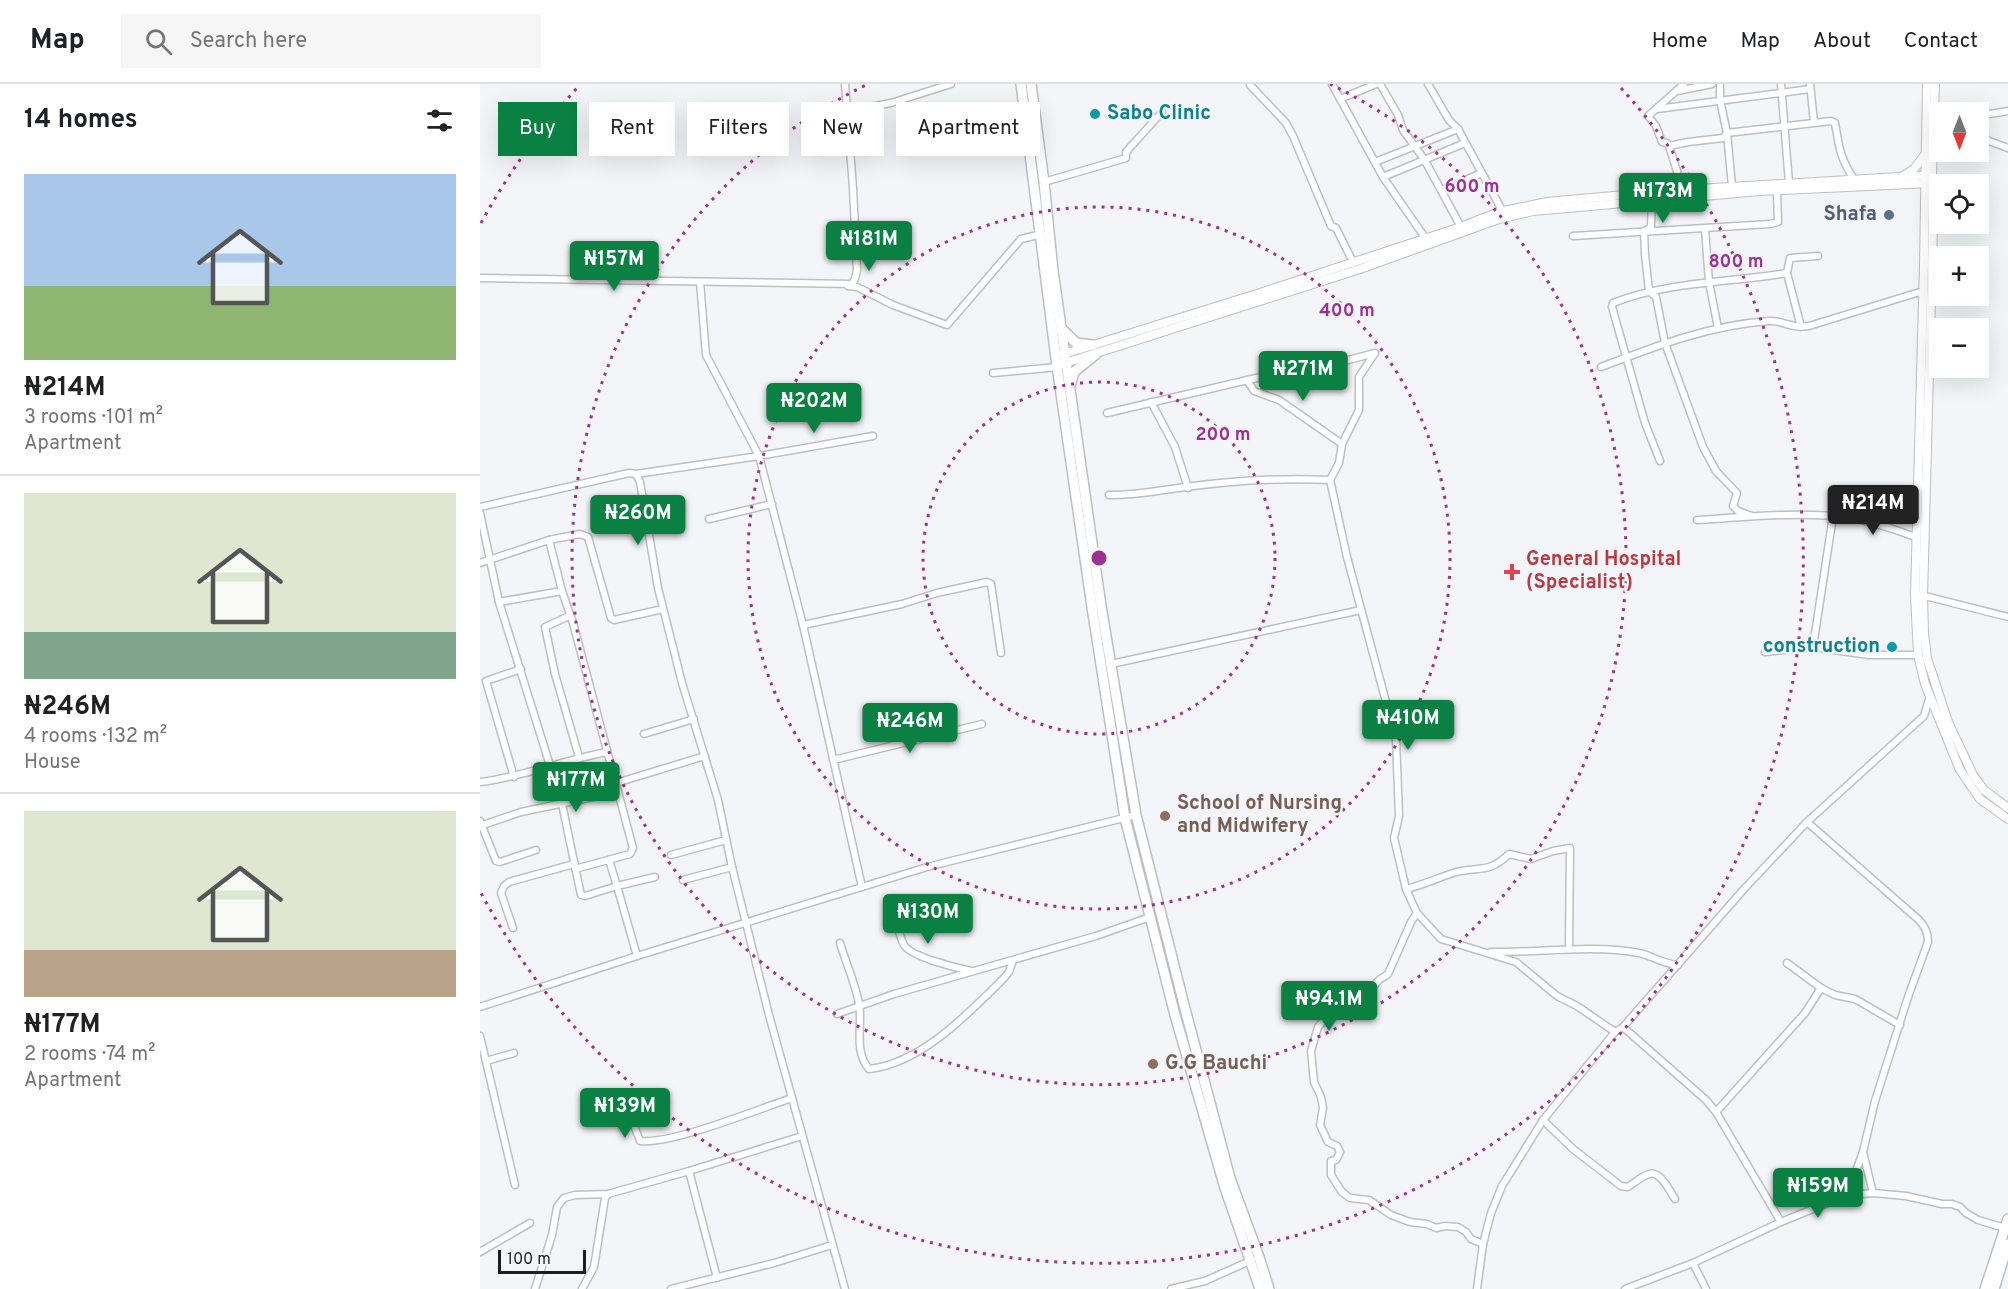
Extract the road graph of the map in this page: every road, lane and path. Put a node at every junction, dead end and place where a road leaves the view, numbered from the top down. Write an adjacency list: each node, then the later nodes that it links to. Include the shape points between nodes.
1 (951, 84): 22 (street)
2 (1021, 84): 59 (main road)
3 (1031, 84): 46 (main road)
4 (1332, 84): 18 (street)
5 (1378, 84): 18 (street); 33 (street)
6 (1428, 84): 29 (street)
7 (1684, 84): 16 (street)
8 (1712, 84): 16 (street)
9 (1720, 84): 19 (street)
10 (1781, 84): 17 (street)
11 (1927, 84): 36 (street)
12 (1935, 84): 21 (street)
13 (846, 85): 20 (street)
14 (1250, 85): 63 (street, via 1286,123 1331,226 1336,228)
15 (1810, 86): 17 (street); 27 (street)
16 (1676, 91): 23 (street)
17 (1781, 92): 19 (street); 28 (street)
18 (1340, 99): 39 (street)
19 (1720, 100): 23 (street); 30 (street)
20 (847, 102)
21 (1936, 102)
22 (884, 104)
23 (1657, 109): 34 (street, via 1648,116 1662,142)
24 (2008, 111): 26 (street)
25 (1162, 112): 46 (street, via 1126,152 1126,158)
26 (1989, 114)
27 (1814, 122): 28 (street); 44 (street, via 1835,123 1840,152)
28 (1785, 127): 30 (street); 47 (street)
29 (1458, 129): 32 (street); 33 (street)
30 (1727, 134): 34 (street, via 1723,138); 49 (street)
31 (1989, 141): 35 (street)
32 (1465, 143): 38 (street); 41 (street)
33 (1416, 146): 38 (street); 39 (street)
34 (1669, 146): 51 (street)
35 (2008, 148)
36 (1925, 154): 43 (street); 45 (street)
37 (851, 156): 68 (street, via 857,270 852,284)
38 (1424, 159): 42 (street); 50 (street)
39 (1375, 162): 42 (street)
40 (1931, 162): 45 (street)
41 (1482, 173): 50 (street); 55 (street)
42 (1383, 177): 61 (street)
43 (1902, 177): 44 (street); 45 (street)
44 (1854, 179): 47 (street)
45 (1928, 179): 48 (street); 53 (street); 105 (street, via 1933,225)
46 (1044, 182): 73 (main road)
47 (1789, 183): 49 (street)
48 (1909, 184): 52 (street); 53 (street)
49 (1732, 186): 51 (street)
50 (1442, 190): 56 (street)
51 (1680, 190): 55 (street, via 1547,202)
52 (1777, 191): 54 (street); 57 (street, via 1778,222)
53 (1924, 200): 70 (street)
54 (1652, 201): 58 (street, via 1651,227); 75 (street, via 1533,211 1499,219 1371,265)
55 (1503, 212): 56 (street)
56 (1461, 227): 61 (street)
57 (1705, 229): 58 (street); 67 (street)
58 (1644, 231): 60 (street); 69 (street)
59 (1042, 234): 68 (street, via 1021,240 947,325 857,287); 77 (main road)
60 (1573, 236)
61 (1426, 239): 63 (street)
62 (1818, 256): 64 (street, via 1790,258)
63 (1353, 262): 75 (street)
64 (1787, 273): 67 (street); 71 (street)
65 (480, 278): 66 (street)
66 (700, 282): 68 (street); 86 (street, via 706,355)
67 (1709, 282): 69 (street); 72 (street)
68 (833, 285)
69 (1649, 291): 74 (street, via 1656,297); 76 (street, via 1613,303)
70 (1923, 291): 71 (street); 99 (street)
71 (1801, 327): 72 (street, via 1771,320)
72 (1718, 328): 74 (street)
73 (1062, 329): 75 (main road, via 1076,343); 77 (main road)
74 (1665, 343): 76 (street); 95 (street, via 1708,455 1716,471 1737,493 1733,506)
75 (1094, 349): 77 (street); 81 (main road, via 1074,372)
76 (1626, 357): 78 (street); 87 (street)
77 (1061, 361): 79 (street); 81 (main road); 103 (main road)
78 (1601, 367)
79 (993, 373)
80 (1246, 380): 82 (street); 85 (street, via 1254,391 1279,400); 85 (street, via 1375,353 1359,377 1359,410)
81 (1070, 385): 103 (main road)
82 (1151, 402): 83 (street); 90 (street, via 1175,447)
83 (1107, 413)
84 (873, 436): 86 (street)
85 (1342, 444): 89 (street, via 1339,463)
86 (759, 456): 88 (street); 92 (street)
87 (1659, 460)
88 (636, 474): 93 (street, via 629,472); 107 (street)
89 (1330, 480): 90 (street, via 1250,481); 108 (street)
90 (1188, 488): 91 (street)
91 (1109, 495)
92 (772, 504): 97 (street); 111 (street)
93 (480, 507)
94 (480, 513): 101 (street)
95 (1752, 516): 96 (street); 98 (street)
96 (1833, 516): 99 (street, via 1862,520); 112 (street)
97 (709, 519)
98 (1697, 520)
99 (1916, 537): 105 (street)
100 (549, 540): 101 (street); 104 (street); 107 (street, via 580,534 588,537 614,620)
101 (489, 560): 102 (street); 106 (street)
102 (480, 562)
103 (1091, 569): 116 (main road); 137 (main road)
104 (562, 591): 106 (street); 109 (street)
105 (1919, 595): 110 (street); 115 (street); 135 (street, via 1927,658 1948,722 1973,775)
106 (500, 602): 117 (street)
107 (663, 609): 121 (street)
108 (1361, 610): 116 (street); 150 (street, via 1396,739 1400,816 1394,838)
109 (569, 616): 125 (street); 127 (street, via 545,627)
110 (2008, 617)
111 (803, 625): 114 (street, via 987,582 991,584); 128 (street)
112 (1814, 647): 113 (street); 115 (street, via 1869,655)
113 (1765, 652)
114 (1001, 653)
115 (1917, 655): 119 (street)
116 (1111, 664): 136 (main road)
117 (521, 669): 118 (street); 129 (street)
118 (483, 682): 130 (street)
119 (1930, 696): 120 (street); 122 (street)
120 (1924, 716): 122 (street); 138 (street)
121 (694, 719): 124 (street); 126 (street)
122 (1940, 720): 135 (street, via 1970,787 1980,799)
123 (982, 724): 128 (street)
124 (644, 734)
125 (607, 752): 127 (street); 132 (street)
126 (705, 756): 132 (street); 140 (street)
127 (579, 757): 129 (street)
128 (833, 760): 149 (street)
129 (549, 765): 130 (street); 134 (street)
130 (514, 777): 131 (street)
131 (480, 782)
132 (616, 783): 133 (street)
133 (617, 792): 134 (street); 143 (street, via 633,850)
134 (562, 804): 139 (street); 144 (street)
135 (2007, 813)
136 (1136, 815): 137 (street); 193 (main road, via 1230,1178)
137 (1125, 818): 149 (street); 153 (main road)
138 (1807, 822): 162 (street); 168 (street, via 1927,929 1928,942)
139 (480, 824): 141 (street, via 496,861)
140 (726, 840): 142 (street); 145 (street)
141 (536, 850)
142 (671, 855)
143 (609, 860): 144 (street); 148 (street)
144 (574, 867): 148 (street, via 583,896); 155 (street, via 504,886 501,893)
145 (732, 867): 147 (street); 154 (street)
146 (655, 877): 148 (street)
147 (683, 880)
148 (617, 886): 159 (street)
149 (862, 887): 154 (street)
150 (1406, 889): 152 (street); 157 (street, via 1498,864 1509,854 1531,860 1570,848)
151 (894, 908): 163 (street, via 907,949 951,968)
152 (1417, 913): 158 (street, via 1441,939); 189 (street, via 1388,974 1318,1027 1311,1051 1314,1082 1322,1097 1320,1125 1328,1142 1340,1152 1331,1161 1331,1175 1350,1198 1369,1200 1410,1222 1436,1228 1458,1227)
153 (1150, 918): 160 (street); 193 (main road, via 1225,1188)
154 (747, 922): 159 (street); 174 (street)
155 (513, 928)
156 (840, 944): 165 (street)
157 (1569, 948): 158 (street); 162 (street, via 1640,953)
158 (1485, 952): 170 (street, via 1516,962 1557,996)
159 (637, 956): 166 (street)
160 (1013, 960): 163 (street); 165 (street, via 1005,977 966,1015 914,1053 869,1069 859,1040)
161 (1787, 963): 164 (street)
162 (1678, 966): 169 (street)
163 (974, 971): 165 (street)
164 (1821, 988): 168 (street, via 1855,999); 176 (street, via 1805,1013)
165 (860, 1005): 167 (street)
166 (480, 1007)
167 (837, 1014)
168 (1900, 1025): 179 (street)
169 (1623, 1027): 170 (street); 176 (street)
170 (1615, 1032): 177 (street)
171 (480, 1036): 173 (street)
172 (514, 1053): 173 (street)
173 (486, 1061): 181 (street)
174 (792, 1098): 175 (street, via 703,1128 645,1142 636,1136); 178 (street)
175 (628, 1110)
176 (1716, 1112): 186 (street)
177 (1543, 1120): 185 (street, via 1622,1186 1656,1174); 189 (street, via 1502,1186)
178 (802, 1136): 180 (street); 191 (street)
179 (1863, 1152): 182 (street); 184 (street)
180 (689, 1171): 183 (street); 195 (street)
181 (515, 1185)
182 (1873, 1193): 184 (street); 188 (street, via 1952,1204 1978,1220)
183 (608, 1194): 196 (street, via 575,1195 564,1198 557,1206); 197 (street, via 594,1267)
184 (1847, 1195): 186 (street)
185 (1675, 1198)
186 (1781, 1222): 194 (street)
187 (530, 1223): 192 (street)
188 (2007, 1223): 206 (main road)
189 (1483, 1244): 203 (street)
190 (2008, 1244): 207 (main road)
191 (832, 1245): 195 (street); 199 (street)
192 (480, 1252)
193 (1255, 1258): 200 (street, via 1205,1281); 201 (main road); 202 (main road)
194 (1694, 1263): 204 (street); 205 (street)
195 (717, 1278): 198 (street)
196 (535, 1289)
197 (582, 1289)
198 (671, 1289)
199 (845, 1289)
200 (1171, 1289)
201 (1260, 1289)
202 (1269, 1289)
203 (1477, 1289)
204 (1625, 1289)
205 (1707, 1289)
206 (1985, 1289)
207 (1994, 1289)

